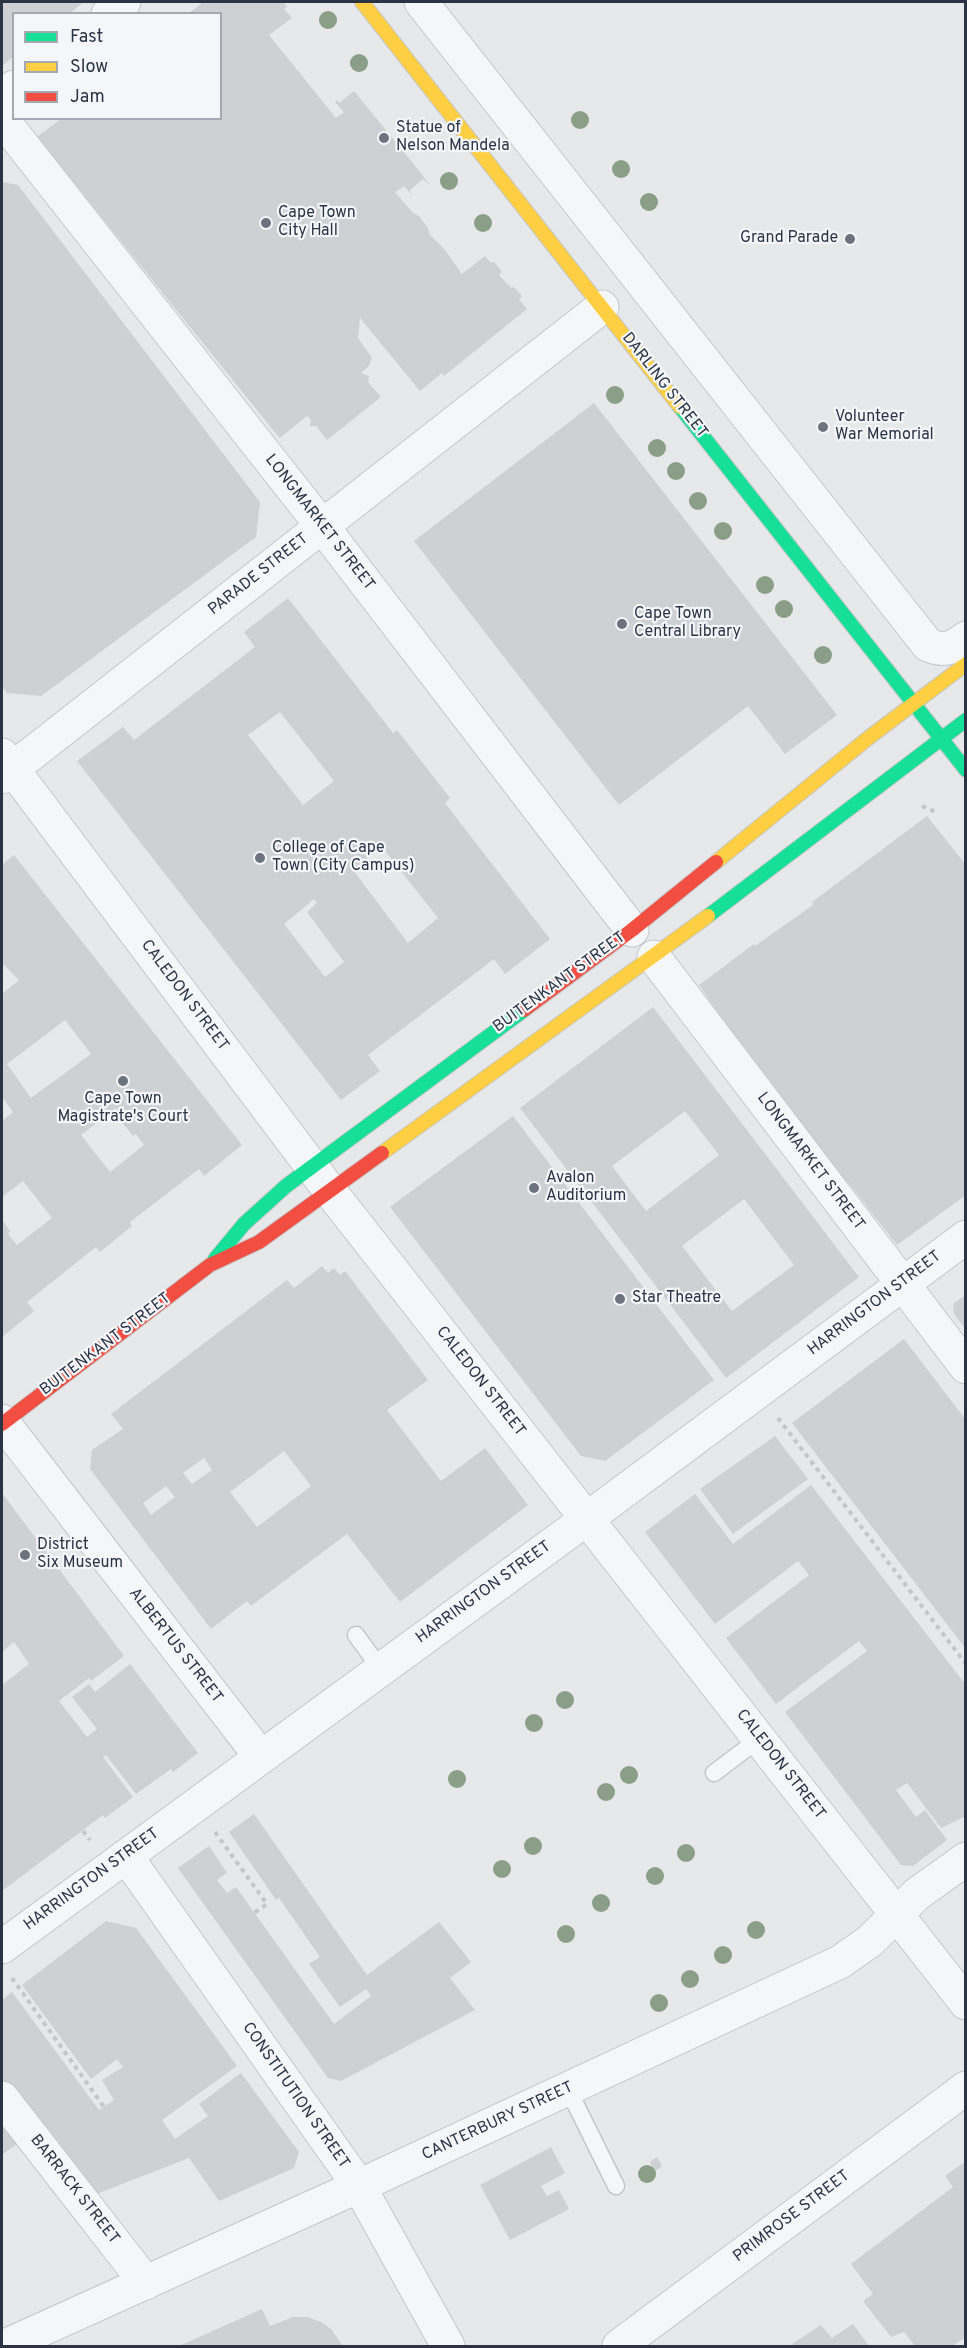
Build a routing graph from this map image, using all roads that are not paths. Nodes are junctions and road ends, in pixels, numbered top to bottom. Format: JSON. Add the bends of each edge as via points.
{"nodes":[{"id":1,"x":124,"y":2,"type":"edge"},
{"id":2,"x":362,"y":2,"type":"edge"},
{"id":3,"x":421,"y":2,"type":"edge"},
{"id":4,"x":111,"y":12,"type":"edge"},
{"id":5,"x":2,"y":119,"type":"edge"},
{"id":6,"x":602,"y":307,"type":"junction"},
{"id":7,"x":322,"y":526,"type":"junction"},
{"id":8,"x":966,"y":638,"type":"edge"},
{"id":9,"x":966,"y":664,"type":"edge"},
{"id":10,"x":914,"y":704,"type":"junction"},
{"id":11,"x":966,"y":720,"type":"edge"},
{"id":12,"x":940,"y":738,"type":"junction"},
{"id":13,"x":5,"y":767,"type":"edge"},
{"id":14,"x":966,"y":770,"type":"edge"},
{"id":15,"x":632,"y":930,"type":"junction"},
{"id":16,"x":654,"y":957,"type":"junction"},
{"id":17,"x":321,"y":1179,"type":"junction"},
{"id":18,"x":966,"y":1237,"type":"edge"},
{"id":19,"x":210,"y":1265,"type":"junction"},
{"id":20,"x":902,"y":1284,"type":"junction"},
{"id":21,"x":966,"y":1367,"type":"edge"},
{"id":22,"x":2,"y":1423,"type":"edge"},
{"id":23,"x":588,"y":1518,"type":"junction"},
{"id":24,"x":356,"y":1635,"type":"dead end"},
{"id":25,"x":380,"y":1668,"type":"junction"},
{"id":26,"x":759,"y":1739,"type":"junction"},
{"id":27,"x":261,"y":1757,"type":"junction"},
{"id":28,"x":714,"y":1773,"type":"dead end"},
{"id":29,"x":126,"y":1856,"type":"junction"},
{"id":30,"x":966,"y":1858,"type":"edge"},
{"id":31,"x":898,"y":1916,"type":"junction"},
{"id":32,"x":5,"y":1960,"type":"edge"},
{"id":33,"x":966,"y":2003,"type":"edge"},
{"id":34,"x":966,"y":2088,"type":"edge"},
{"id":35,"x":568,"y":2089,"type":"junction"},
{"id":36,"x":2,"y":2098,"type":"edge"},
{"id":37,"x":359,"y":2186,"type":"junction"},
{"id":38,"x":616,"y":2186,"type":"dead end"},
{"id":39,"x":146,"y":2283,"type":"junction"},
{"id":40,"x":5,"y":2346,"type":"edge"},
{"id":41,"x":448,"y":2346,"type":"edge"},
{"id":42,"x":619,"y":2346,"type":"edge"}],
"edges":[{"from":1,"to":4,"type":"street"},
{"from":2,"to":6,"type":"main road","name":"DARLING STREET"},
{"from":3,"to":8,"type":"street","via":[[928,645],[948,649]]},
{"from":5,"to":7,"type":"street","name":"LONGMARKET STREET"},
{"from":6,"to":7,"type":"street","name":"PARADE STREET"},
{"from":6,"to":10,"type":"main road","name":"DARLING STREET"},
{"from":7,"to":13,"type":"street","name":"PARADE STREET"},
{"from":7,"to":15,"type":"street","name":"LONGMARKET STREET"},
{"from":9,"to":10,"type":"main road","name":"BUITENKANT STREET"},
{"from":10,"to":12,"type":"main road","name":"DARLING STREET"},
{"from":10,"to":15,"type":"main road","name":"BUITENKANT STREET"},
{"from":11,"to":12,"type":"main road","name":"BUITENKANT STREET"},
{"from":12,"to":14,"type":"main road","name":"DARLING STREET"},
{"from":12,"to":16,"type":"main road","name":"BUITENKANT STREET"},
{"from":13,"to":17,"type":"street","name":"CALEDON STREET"},
{"from":15,"to":17,"type":"main road","name":"BUITENKANT STREET"},
{"from":16,"to":17,"type":"main road","name":"BUITENKANT STREET"},
{"from":16,"to":20,"type":"street","name":"LONGMARKET STREET"},
{"from":17,"to":19,"type":"main road","name":"BUITENKANT STREET","via":[[244,1224]]},
{"from":17,"to":19,"type":"main road","name":"BUITENKANT STREET","via":[[259,1242]]},
{"from":17,"to":23,"type":"street","name":"CALEDON STREET"},
{"from":18,"to":20,"type":"street","name":"HARRINGTON STREET"},
{"from":19,"to":22,"type":"main road","name":"BUITENKANT STREET"},
{"from":20,"to":21,"type":"street","name":"LONGMARKET STREET"},
{"from":20,"to":23,"type":"street","name":"HARRINGTON STREET"},
{"from":22,"to":27,"type":"street","name":"ALBERTUS STREET"},
{"from":23,"to":25,"type":"street","name":"HARRINGTON STREET"},
{"from":23,"to":26,"type":"street","name":"CALEDON STREET"},
{"from":24,"to":25,"type":"lane"},
{"from":25,"to":27,"type":"street","name":"HARRINGTON STREET"},
{"from":26,"to":28,"type":"lane"},
{"from":26,"to":31,"type":"street","name":"CALEDON STREET"},
{"from":27,"to":29,"type":"street","name":"HARRINGTON STREET"},
{"from":29,"to":32,"type":"street","name":"HARRINGTON STREET"},
{"from":29,"to":37,"type":"street","name":"CONSTITUTION STREET"},
{"from":30,"to":31,"type":"street","name":"CANTERBURY STREET","via":[[917,1894]]},
{"from":31,"to":33,"type":"street","name":"CALEDON STREET"},
{"from":31,"to":35,"type":"street","name":"CANTERBURY STREET","via":[[840,1962]]},
{"from":34,"to":42,"type":"street","name":"PRIMROSE STREET"},
{"from":35,"to":37,"type":"street","name":"CANTERBURY STREET"},
{"from":35,"to":38,"type":"lane"},
{"from":36,"to":39,"type":"street","name":"BARRACK STREET"},
{"from":37,"to":39,"type":"street","name":"CANTERBURY STREET"},
{"from":37,"to":41,"type":"street","name":"CONSTITUTION STREET"},
{"from":39,"to":40,"type":"street","name":"CANTERBURY STREET"}]}
